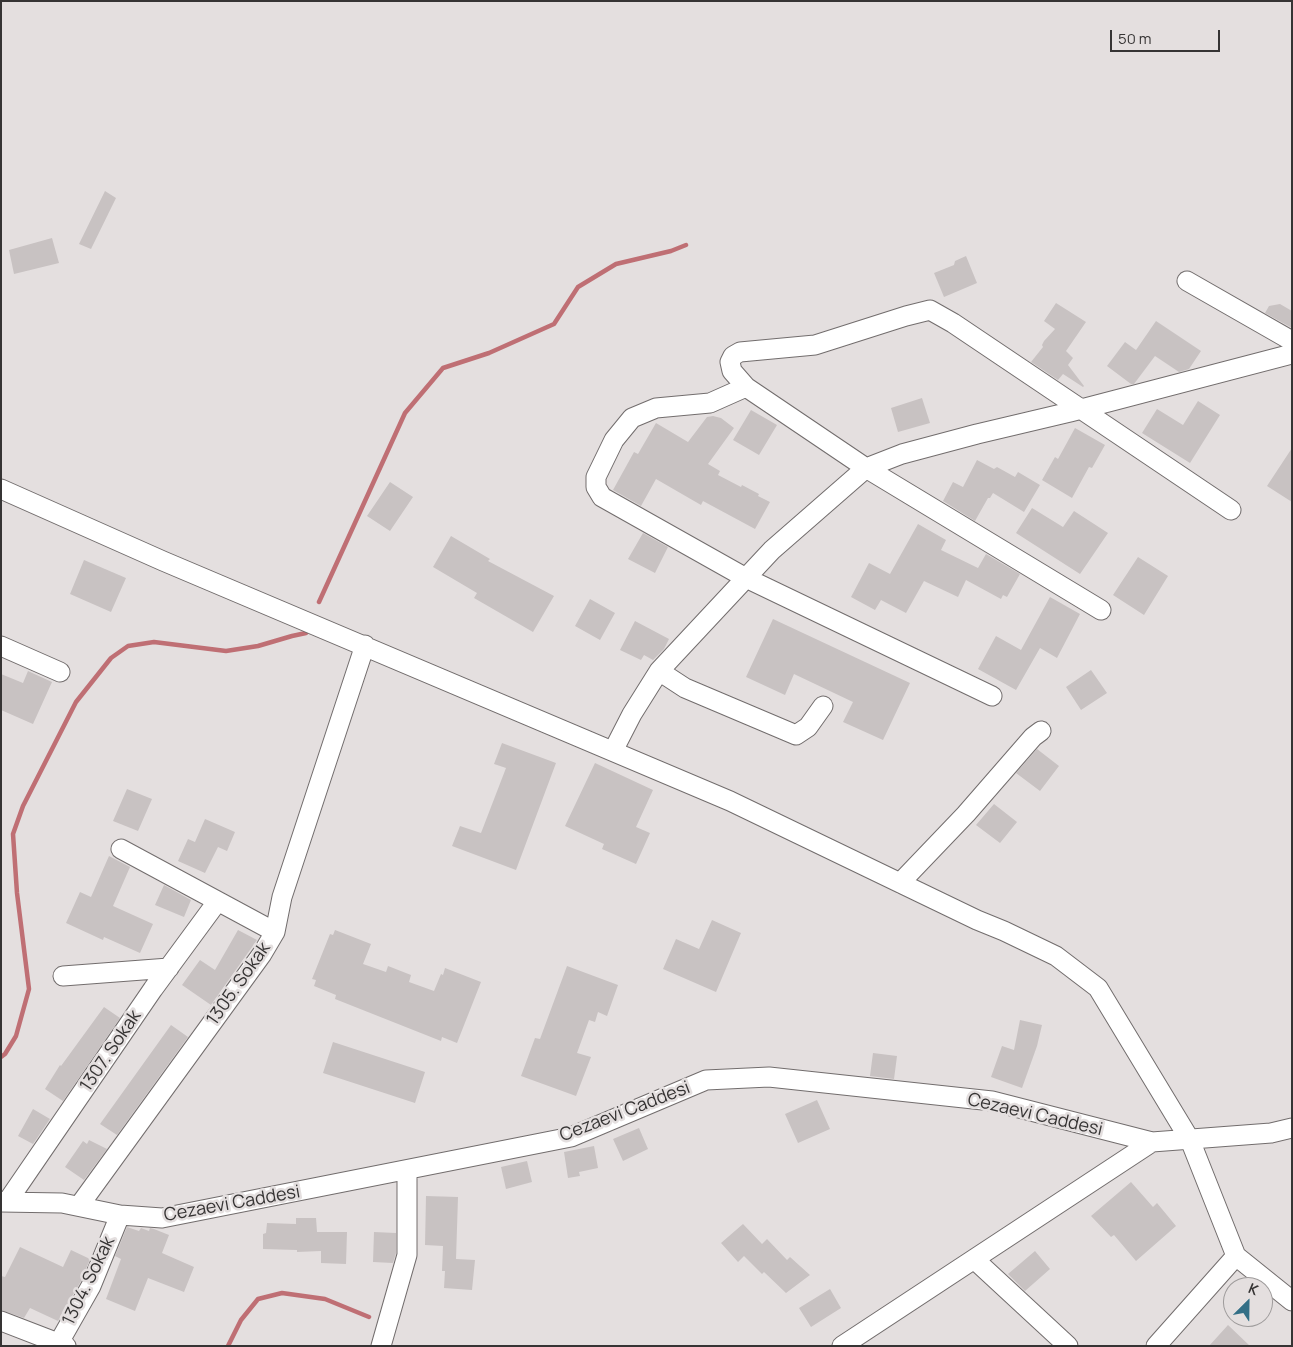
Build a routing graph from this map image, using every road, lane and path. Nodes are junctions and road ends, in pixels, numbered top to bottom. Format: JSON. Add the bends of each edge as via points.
{"nodes":[{"id":1,"x":1188,"y":281,"type":"dead end"},
{"id":2,"x":1292,"y":341,"type":"edge"},
{"id":3,"x":1292,"y":354,"type":"edge"},
{"id":4,"x":746,"y":387,"type":"junction"},
{"id":5,"x":1080,"y":409,"type":"junction"},
{"id":6,"x":866,"y":468,"type":"junction"},
{"id":7,"x":1,"y":489,"type":"edge"},
{"id":8,"x":1231,"y":510,"type":"dead end"},
{"id":9,"x":746,"y":578,"type":"junction"},
{"id":10,"x":1100,"y":610,"type":"dead end"},
{"id":11,"x":365,"y":645,"type":"junction"},
{"id":12,"x":1,"y":646,"type":"edge"},
{"id":13,"x":659,"y":671,"type":"junction"},
{"id":14,"x":60,"y":672,"type":"dead end"},
{"id":15,"x":992,"y":696,"type":"dead end"},
{"id":16,"x":823,"y":706,"type":"dead end"},
{"id":17,"x":1041,"y":732,"type":"dead end"},
{"id":18,"x":613,"y":751,"type":"junction"},
{"id":19,"x":121,"y":849,"type":"dead end"},
{"id":20,"x":900,"y":883,"type":"junction"},
{"id":21,"x":218,"y":902,"type":"junction"},
{"id":22,"x":274,"y":932,"type":"junction"},
{"id":23,"x":169,"y":968,"type":"junction"},
{"id":24,"x":63,"y":976,"type":"dead end"},
{"id":25,"x":1292,"y":1128,"type":"edge"},
{"id":26,"x":1190,"y":1140,"type":"junction"},
{"id":27,"x":1152,"y":1142,"type":"junction"},
{"id":28,"x":407,"y":1170,"type":"junction"},
{"id":29,"x":4,"y":1202,"type":"edge"},
{"id":30,"x":80,"y":1206,"type":"junction"},
{"id":31,"x":120,"y":1215,"type":"junction"},
{"id":32,"x":1236,"y":1256,"type":"junction"},
{"id":33,"x":974,"y":1259,"type":"junction"},
{"id":34,"x":1292,"y":1301,"type":"edge"},
{"id":35,"x":1,"y":1321,"type":"edge"},
{"id":36,"x":1162,"y":1344,"type":"edge"},
{"id":37,"x":60,"y":1345,"type":"edge"},
{"id":38,"x":382,"y":1346,"type":"edge"},
{"id":39,"x":842,"y":1346,"type":"edge"},
{"id":40,"x":1068,"y":1346,"type":"edge"}],
"edges":[{"from":1,"to":2,"type":"street"},
{"from":3,"to":5,"type":"street"},
{"from":4,"to":5,"type":"street","via":[[732,372],[730,362],[740,352],[816,345],[930,310]]},
{"from":4,"to":6,"type":"street"},
{"from":4,"to":9,"type":"street","via":[[710,403],[656,408],[632,418],[614,440],[596,477],[596,487],[602,496]]},
{"from":5,"to":6,"type":"street","via":[[902,454]]},
{"from":5,"to":8,"type":"street"},
{"from":6,"to":9,"type":"street","via":[[772,550]]},
{"from":6,"to":10,"type":"street"},
{"from":7,"to":11,"type":"street"},
{"from":9,"to":13,"type":"street"},
{"from":9,"to":15,"type":"street"},
{"from":11,"to":18,"type":"street"},
{"from":11,"to":22,"type":"street","name":"1305. Sokak","via":[[282,897]]},
{"from":12,"to":14,"type":"street"},
{"from":13,"to":16,"type":"street","via":[[685,688],[796,736],[808,727]]},
{"from":13,"to":18,"type":"street"},
{"from":17,"to":20,"type":"street"},
{"from":18,"to":20,"type":"street","via":[[730,801]]},
{"from":19,"to":21,"type":"street"},
{"from":20,"to":26,"type":"street","via":[[1056,956],[1098,988]]},
{"from":21,"to":22,"type":"street"},
{"from":21,"to":23,"type":"street","name":"1307. Sokak"},
{"from":22,"to":30,"type":"street","name":"1305. Sokak","via":[[262,954]]},
{"from":23,"to":24,"type":"street"},
{"from":23,"to":29,"type":"street","name":"1307. Sokak"},
{"from":25,"to":26,"type":"street","name":"Cezaevi Caddesi","via":[[1271,1133]]},
{"from":26,"to":27,"type":"street","name":"Cezaevi Caddesi"},
{"from":26,"to":32,"type":"street"},
{"from":27,"to":28,"type":"street","name":"Cezaevi Caddesi","via":[[992,1101],[769,1077],[706,1080],[571,1137]]},
{"from":27,"to":33,"type":"street"},
{"from":28,"to":31,"type":"street","name":"Cezaevi Caddesi","via":[[162,1218]]},
{"from":28,"to":38,"type":"street","via":[[407,1254]]},
{"from":29,"to":30,"type":"street","name":"Cezaevi Caddesi"},
{"from":30,"to":31,"type":"street","name":"Cezaevi Caddesi"},
{"from":31,"to":37,"type":"street","name":"1304. Sokak","via":[[91,1286]]},
{"from":32,"to":34,"type":"street"},
{"from":32,"to":36,"type":"street"},
{"from":33,"to":39,"type":"street"},
{"from":33,"to":40,"type":"street"},
{"from":35,"to":37,"type":"street"}]}
